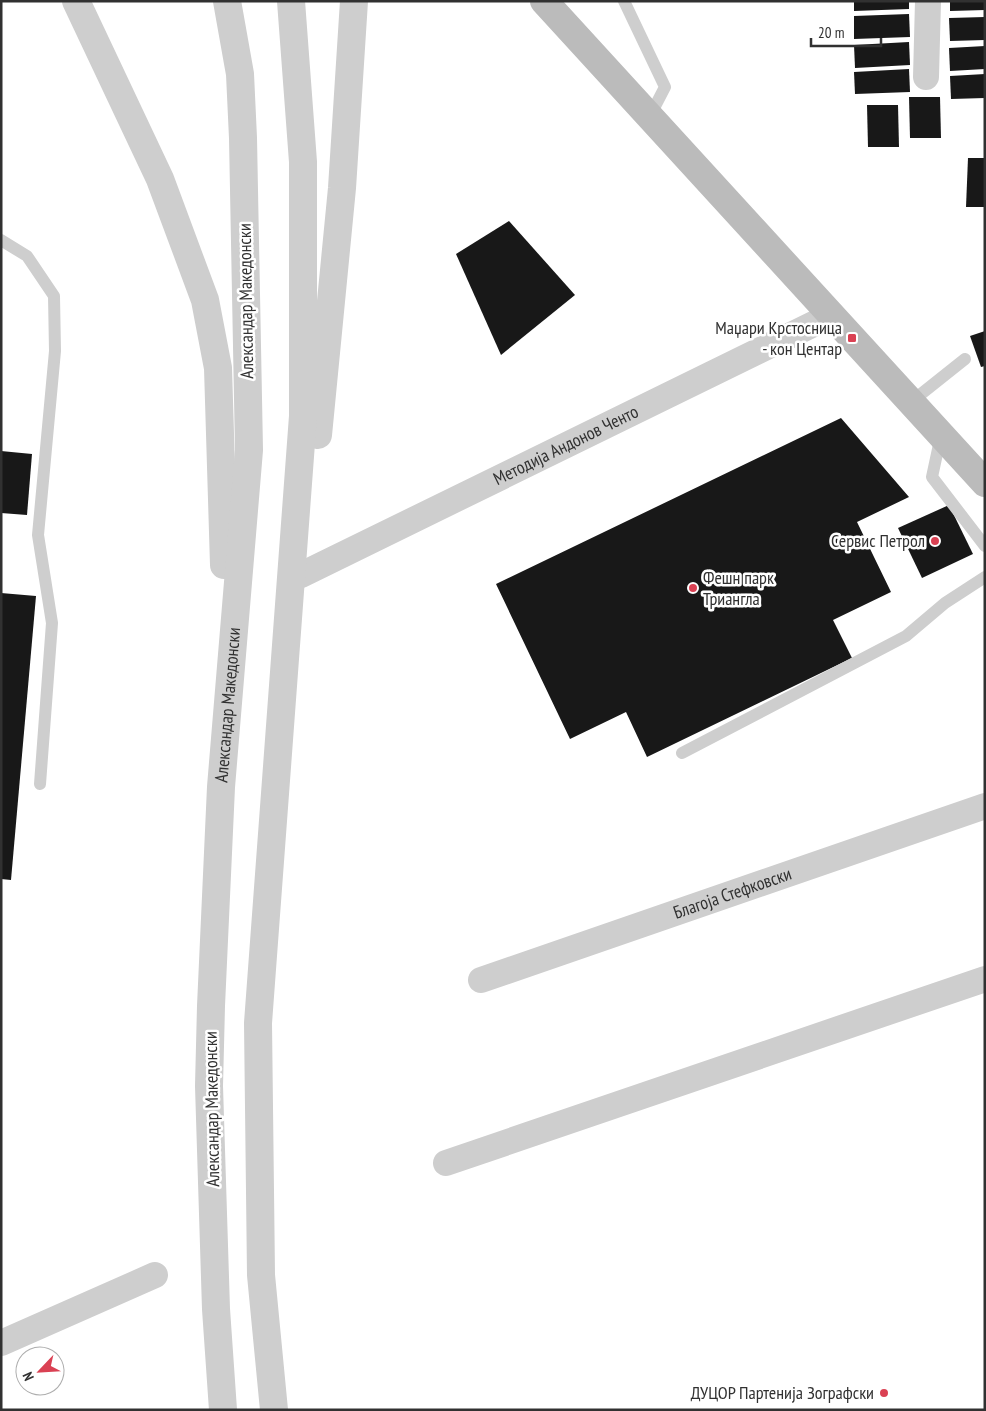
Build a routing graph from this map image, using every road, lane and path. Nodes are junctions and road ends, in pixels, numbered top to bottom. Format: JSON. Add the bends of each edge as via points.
{"nodes":[{"id":1,"x":76,"y":1,"type":"edge"},
{"id":2,"x":228,"y":1,"type":"edge"},
{"id":3,"x":291,"y":1,"type":"edge"},
{"id":4,"x":354,"y":1,"type":"edge"},
{"id":5,"x":544,"y":1,"type":"edge"},
{"id":6,"x":624,"y":1,"type":"edge"},
{"id":7,"x":928,"y":1,"type":"edge"},
{"id":8,"x":926,"y":77,"type":"dead end"},
{"id":9,"x":650,"y":116,"type":"junction"},
{"id":10,"x":1,"y":240,"type":"edge"},
{"id":11,"x":832,"y":315,"type":"junction"},
{"id":12,"x":966,"y":359,"type":"dead end"},
{"id":13,"x":911,"y":402,"type":"junction"},
{"id":14,"x":941,"y":435,"type":"junction"},
{"id":15,"x":985,"y":483,"type":"edge"},
{"id":16,"x":985,"y":546,"type":"edge"},
{"id":17,"x":301,"y":575,"type":"junction"},
{"id":18,"x":985,"y":577,"type":"edge"},
{"id":19,"x":682,"y":753,"type":"dead end"},
{"id":20,"x":277,"y":776,"type":"junction"},
{"id":21,"x":40,"y":784,"type":"dead end"},
{"id":22,"x":221,"y":787,"type":"junction"},
{"id":23,"x":985,"y":806,"type":"edge"},
{"id":24,"x":985,"y":979,"type":"edge"},
{"id":25,"x":481,"y":980,"type":"dead end"},
{"id":26,"x":446,"y":1163,"type":"dead end"},
{"id":27,"x":154,"y":1275,"type":"dead end"},
{"id":28,"x":1,"y":1343,"type":"edge"},
{"id":29,"x":223,"y":1410,"type":"edge"},
{"id":30,"x":274,"y":1410,"type":"edge"}],
"edges":[{"from":1,"to":22,"type":"street","via":[[160,179],[205,300],[218,368],[225,606]]},
{"from":2,"to":22,"type":"street","name":"Александар Македонски","via":[[240,74],[249,450]]},
{"from":3,"to":20,"type":"street","via":[[303,162],[303,416]]},
{"from":4,"to":17,"type":"street","via":[[324,388]]},
{"from":5,"to":9,"type":"main road"},
{"from":6,"to":9,"type":"lane","via":[[665,87]]},
{"from":7,"to":8,"type":"street"},
{"from":9,"to":11,"type":"main road"},
{"from":10,"to":21,"type":"lane","via":[[28,256],[54,296],[55,351],[38,535],[52,623]]},
{"from":11,"to":13,"type":"main road"},
{"from":11,"to":17,"type":"street","name":"Методија Андонов Ченто"},
{"from":12,"to":13,"type":"lane"},
{"from":13,"to":14,"type":"main road"},
{"from":14,"to":15,"type":"main road"},
{"from":14,"to":16,"type":"lane","via":[[932,476]]},
{"from":17,"to":20,"type":"street"},
{"from":18,"to":19,"type":"lane","via":[[945,603],[906,636]]},
{"from":20,"to":30,"type":"street","via":[[258,1023],[261,1275]]},
{"from":22,"to":29,"type":"street","name":"Александар Македонски","via":[[210,1086],[216,1309]]},
{"from":23,"to":25,"type":"street","name":"Благоја Стефковски"},
{"from":24,"to":26,"type":"street"},
{"from":27,"to":28,"type":"street"}]}
